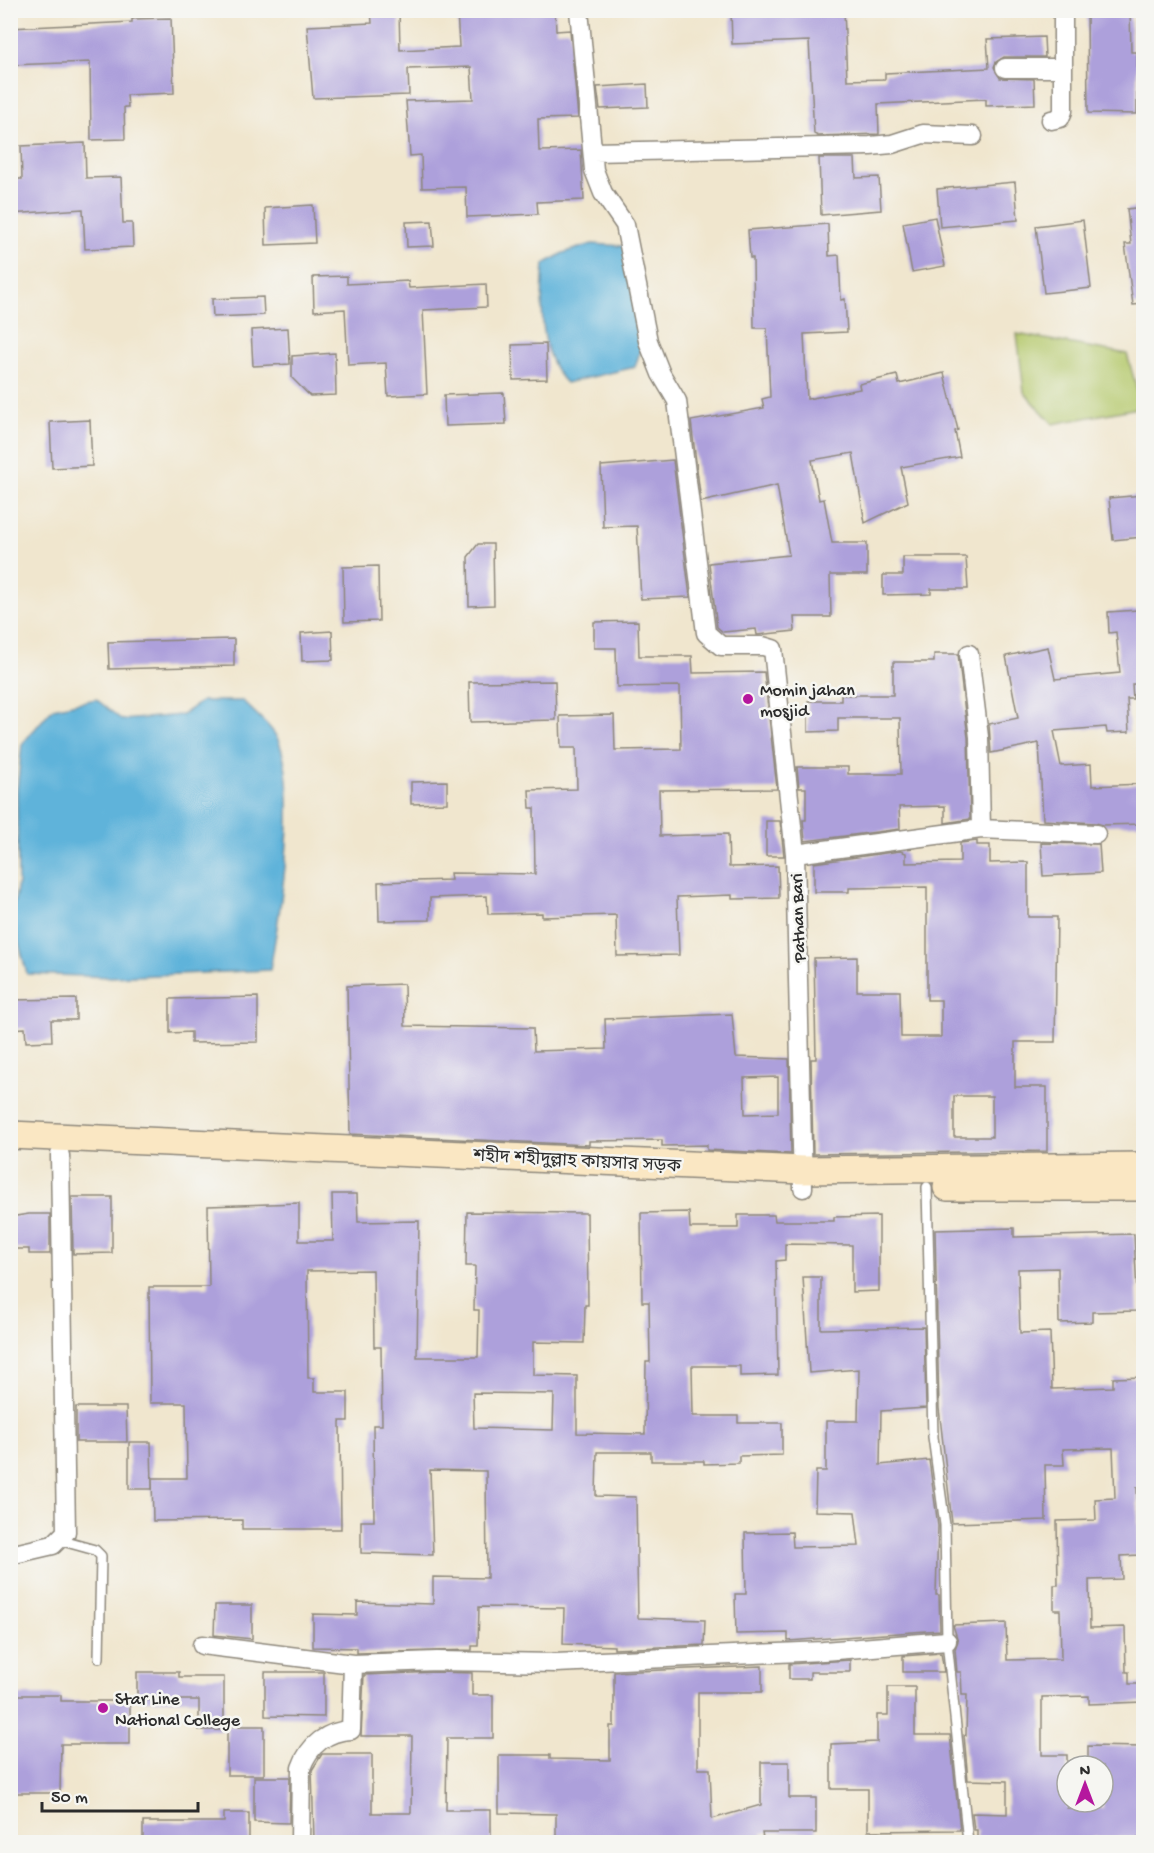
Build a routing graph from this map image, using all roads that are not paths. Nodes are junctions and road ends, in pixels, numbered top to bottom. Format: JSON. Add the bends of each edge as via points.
{"nodes":[{"id":1,"x":579,"y":10,"type":"edge"},
{"id":2,"x":1063,"y":10,"type":"edge"},
{"id":3,"x":1005,"y":68,"type":"dead end"},
{"id":4,"x":1062,"y":68,"type":"junction"},
{"id":5,"x":1051,"y":120,"type":"dead end"},
{"id":6,"x":973,"y":136,"type":"dead end"},
{"id":7,"x":594,"y":152,"type":"junction"},
{"id":8,"x":969,"y":654,"type":"dead end"},
{"id":9,"x":981,"y":829,"type":"junction"},
{"id":10,"x":1096,"y":834,"type":"dead end"},
{"id":11,"x":795,"y":854,"type":"junction"},
{"id":12,"x":10,"y":1135,"type":"edge"},
{"id":13,"x":10,"y":1153,"type":"edge"},
{"id":14,"x":60,"y":1155,"type":"junction"},
{"id":15,"x":1143,"y":1166,"type":"edge"},
{"id":16,"x":803,"y":1179,"type":"junction"},
{"id":17,"x":927,"y":1187,"type":"junction"},
{"id":18,"x":1143,"y":1187,"type":"edge"},
{"id":19,"x":58,"y":1540,"type":"junction"},
{"id":20,"x":10,"y":1555,"type":"edge"},
{"id":21,"x":947,"y":1641,"type":"junction"},
{"id":22,"x":202,"y":1645,"type":"dead end"},
{"id":23,"x":99,"y":1658,"type":"dead end"},
{"id":24,"x":353,"y":1664,"type":"junction"},
{"id":25,"x":300,"y":1842,"type":"edge"},
{"id":26,"x":968,"y":1842,"type":"edge"}],
"edges":[{"from":1,"to":7,"type":"street"},
{"from":2,"to":4,"type":"street"},
{"from":3,"to":4,"type":"street"},
{"from":4,"to":5,"type":"street","via":[[1063,111],[1060,118]]},
{"from":6,"to":7,"type":"street","via":[[923,134],[870,146]]},
{"from":7,"to":11,"type":"street","name":"Pathan Bari","via":[[594,170],[603,193],[625,225],[648,341],[677,401],[706,633],[721,646],[773,649]]},
{"from":8,"to":9,"type":"street","via":[[979,737]]},
{"from":9,"to":10,"type":"street"},
{"from":9,"to":11,"type":"street"},
{"from":11,"to":16,"type":"street","name":"Pathan Bari"},
{"from":12,"to":16,"type":"main road","name":"শহীদ শহীদুল্লাহ কায়সার সড়ক"},
{"from":13,"to":14,"type":"main road","name":"শহীদ শহীদুল্লাহ কায়সার সড়ক"},
{"from":14,"to":16,"type":"main road","name":"শহীদ শহীদুল্লাহ কায়সার সড়ক"},
{"from":14,"to":19,"type":"street","via":[[66,1532]]},
{"from":15,"to":16,"type":"main road","name":"শহীদ শহীদুল্লাহ কায়সার সড়ক"},
{"from":16,"to":17,"type":"main road","name":"শহীদ শহীদুল্লাহ কায়সার সড়ক"},
{"from":17,"to":18,"type":"main road","name":"শহীদ শহীদুল্লাহ কায়সার সড়ক"},
{"from":17,"to":21,"type":"lane","via":[[933,1437],[945,1525]]},
{"from":19,"to":20,"type":"street","via":[[32,1552]]},
{"from":19,"to":23,"type":"lane","via":[[95,1550],[101,1556]]},
{"from":21,"to":24,"type":"street","via":[[605,1662]]},
{"from":21,"to":26,"type":"lane"},
{"from":22,"to":24,"type":"street"},
{"from":24,"to":25,"type":"street","via":[[351,1730],[327,1734],[305,1758],[302,1768]]}]}
